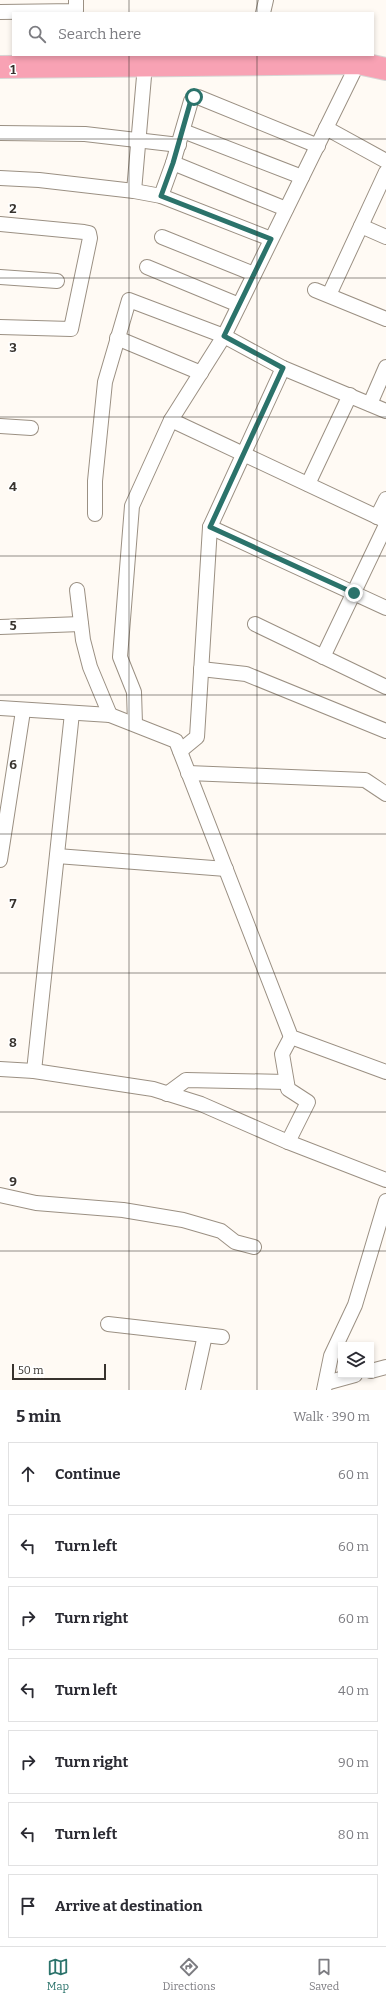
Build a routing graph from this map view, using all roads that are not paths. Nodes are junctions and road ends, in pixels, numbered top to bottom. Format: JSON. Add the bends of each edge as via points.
{"nodes":[{"id":1,"x":76,"y":0,"type":"edge"},
{"id":2,"x":266,"y":0,"type":"edge"},
{"id":3,"x":0,"y":12,"type":"edge"},
{"id":4,"x":263,"y":12,"type":"edge"},
{"id":5,"x":250,"y":60,"type":"edge"},
{"id":6,"x":358,"y":63,"type":"junction"},
{"id":7,"x":145,"y":65,"type":"junction"},
{"id":8,"x":0,"y":67,"type":"edge"},
{"id":9,"x":386,"y":69,"type":"edge"},
{"id":10,"x":326,"y":128,"type":"junction"},
{"id":11,"x":183,"y":131,"type":"junction"},
{"id":12,"x":0,"y":133,"type":"edge"},
{"id":13,"x":138,"y":139,"type":"junction"},
{"id":14,"x":179,"y":145,"type":"junction"},
{"id":15,"x":318,"y":146,"type":"junction"},
{"id":16,"x":386,"y":161,"type":"edge"},
{"id":17,"x":173,"y":163,"type":"junction"},
{"id":18,"x":386,"y":172,"type":"edge"},
{"id":19,"x":302,"y":177,"type":"junction"},
{"id":20,"x":0,"y":178,"type":"edge"},
{"id":21,"x":134,"y":191,"type":"junction"},
{"id":22,"x":161,"y":196,"type":"junction"},
{"id":23,"x":286,"y":209,"type":"junction"},
{"id":24,"x":0,"y":224,"type":"edge"},
{"id":25,"x":361,"y":226,"type":"junction"},
{"id":26,"x":162,"y":237,"type":"dead end"},
{"id":27,"x":386,"y":237,"type":"edge"},
{"id":28,"x":271,"y":239,"type":"junction"},
{"id":29,"x":147,"y":267,"type":"dead end"},
{"id":30,"x":254,"y":274,"type":"junction"},
{"id":31,"x":0,"y":277,"type":"edge"},
{"id":32,"x":57,"y":281,"type":"dead end"},
{"id":33,"x":315,"y":290,"type":"dead end"},
{"id":34,"x":329,"y":296,"type":"junction"},
{"id":35,"x":239,"y":305,"type":"junction"},
{"id":36,"x":386,"y":319,"type":"edge"},
{"id":37,"x":0,"y":327,"type":"edge"},
{"id":38,"x":224,"y":336,"type":"junction"},
{"id":39,"x":117,"y":338,"type":"junction"},
{"id":40,"x":386,"y":367,"type":"edge"},
{"id":41,"x":283,"y":368,"type":"junction"},
{"id":42,"x":200,"y":373,"type":"junction"},
{"id":43,"x":350,"y":395,"type":"junction"},
{"id":44,"x":370,"y":404,"type":"junction"},
{"id":45,"x":386,"y":411,"type":"edge"},
{"id":46,"x":171,"y":420,"type":"junction"},
{"id":47,"x":0,"y":426,"type":"edge"},
{"id":48,"x":31,"y":428,"type":"dead end"},
{"id":49,"x":244,"y":454,"type":"junction"},
{"id":50,"x":308,"y":484,"type":"junction"},
{"id":51,"x":386,"y":499,"type":"edge"},
{"id":52,"x":95,"y":514,"type":"dead end"},
{"id":53,"x":383,"y":521,"type":"edge"},
{"id":54,"x":210,"y":527,"type":"junction"},
{"id":55,"x":77,"y":590,"type":"dead end"},
{"id":56,"x":354,"y":593,"type":"junction"},
{"id":57,"x":386,"y":608,"type":"edge"},
{"id":58,"x":81,"y":624,"type":"junction"},
{"id":59,"x":255,"y":624,"type":"dead end"},
{"id":60,"x":0,"y":627,"type":"edge"},
{"id":61,"x":323,"y":657,"type":"junction"},
{"id":62,"x":201,"y":669,"type":"junction"},
{"id":63,"x":386,"y":687,"type":"edge"},
{"id":64,"x":0,"y":708,"type":"edge"},
{"id":65,"x":23,"y":711,"type":"junction"},
{"id":66,"x":72,"y":713,"type":"junction"},
{"id":67,"x":110,"y":715,"type":"junction"},
{"id":68,"x":135,"y":724,"type":"junction"},
{"id":69,"x":386,"y":731,"type":"edge"},
{"id":70,"x":180,"y":751,"type":"junction"},
{"id":71,"x":188,"y":773,"type":"junction"},
{"id":72,"x":386,"y":794,"type":"edge"},
{"id":73,"x":57,"y":856,"type":"junction"},
{"id":74,"x":0,"y":860,"type":"edge"},
{"id":75,"x":226,"y":869,"type":"junction"},
{"id":76,"x":291,"y":1037,"type":"junction"},
{"id":77,"x":0,"y":1069,"type":"edge"},
{"id":78,"x":34,"y":1071,"type":"junction"},
{"id":79,"x":386,"y":1072,"type":"edge"},
{"id":80,"x":286,"y":1082,"type":"junction"},
{"id":81,"x":167,"y":1094,"type":"junction"},
{"id":82,"x":288,"y":1142,"type":"junction"},
{"id":83,"x":386,"y":1180,"type":"edge"},
{"id":84,"x":0,"y":1195,"type":"edge"},
{"id":85,"x":386,"y":1201,"type":"edge"},
{"id":86,"x":254,"y":1247,"type":"dead end"},
{"id":87,"x":108,"y":1324,"type":"dead end"},
{"id":88,"x":205,"y":1335,"type":"junction"},
{"id":89,"x":222,"y":1337,"type":"dead end"},
{"id":90,"x":386,"y":1366,"type":"edge"},
{"id":91,"x":374,"y":1370,"type":"edge"},
{"id":92,"x":347,"y":1378,"type":"edge"},
{"id":93,"x":325,"y":1386,"type":"edge"},
{"id":94,"x":193,"y":1390,"type":"edge"}],
"edges":[{"from":1,"to":3,"type":"street","via":[[76,11]]},
{"from":2,"to":4,"type":"street"},
{"from":5,"to":6,"type":"highway"},
{"from":5,"to":7,"type":"highway"},
{"from":6,"to":9,"type":"highway"},
{"from":6,"to":10,"type":"street"},
{"from":7,"to":8,"type":"highway"},
{"from":7,"to":13,"type":"street"},
{"from":10,"to":15,"type":"street"},
{"from":10,"to":16,"type":"street"},
{"from":11,"to":14,"type":"street"},
{"from":11,"to":15,"type":"street","via":[[191,100],[198,97]]},
{"from":11,"to":19,"type":"street"},
{"from":12,"to":13,"type":"street","via":[[85,134]]},
{"from":13,"to":14,"type":"street"},
{"from":13,"to":21,"type":"street"},
{"from":14,"to":17,"type":"street"},
{"from":15,"to":19,"type":"street"},
{"from":17,"to":22,"type":"street"},
{"from":17,"to":23,"type":"street"},
{"from":18,"to":25,"type":"street"},
{"from":19,"to":23,"type":"street"},
{"from":20,"to":21,"type":"street"},
{"from":21,"to":22,"type":"street"},
{"from":22,"to":28,"type":"street"},
{"from":23,"to":28,"type":"street"},
{"from":24,"to":37,"type":"street","via":[[84,232],[89,233],[90,238],[71,329]]},
{"from":25,"to":27,"type":"street"},
{"from":25,"to":34,"type":"street"},
{"from":26,"to":30,"type":"street"},
{"from":28,"to":30,"type":"street"},
{"from":29,"to":35,"type":"street"},
{"from":30,"to":35,"type":"street"},
{"from":31,"to":32,"type":"street"},
{"from":33,"to":34,"type":"street"},
{"from":34,"to":36,"type":"street"},
{"from":35,"to":38,"type":"street"},
{"from":38,"to":39,"type":"street","via":[[129,300]]},
{"from":38,"to":41,"type":"street"},
{"from":38,"to":42,"type":"street"},
{"from":39,"to":42,"type":"street"},
{"from":39,"to":52,"type":"street","via":[[105,382],[95,481]]},
{"from":40,"to":44,"type":"street"},
{"from":41,"to":43,"type":"street"},
{"from":41,"to":49,"type":"street"},
{"from":42,"to":46,"type":"street"},
{"from":43,"to":44,"type":"street"},
{"from":43,"to":50,"type":"street"},
{"from":44,"to":45,"type":"street"},
{"from":46,"to":49,"type":"street"},
{"from":46,"to":68,"type":"street","via":[[132,506],[120,657],[134,692]]},
{"from":47,"to":48,"type":"street"},
{"from":49,"to":50,"type":"street"},
{"from":49,"to":54,"type":"street"},
{"from":50,"to":53,"type":"street"},
{"from":51,"to":53,"type":"street"},
{"from":53,"to":56,"type":"street"},
{"from":54,"to":56,"type":"street"},
{"from":54,"to":62,"type":"street"},
{"from":55,"to":58,"type":"street"},
{"from":56,"to":57,"type":"street"},
{"from":56,"to":61,"type":"street"},
{"from":58,"to":60,"type":"street"},
{"from":58,"to":67,"type":"street","via":[[90,667]]},
{"from":59,"to":61,"type":"street"},
{"from":61,"to":63,"type":"street"},
{"from":62,"to":69,"type":"street","via":[[246,674]]},
{"from":62,"to":70,"type":"street","via":[[197,737]]},
{"from":64,"to":65,"type":"street"},
{"from":65,"to":66,"type":"street"},
{"from":65,"to":74,"type":"street"},
{"from":66,"to":67,"type":"street"},
{"from":66,"to":73,"type":"street"},
{"from":67,"to":68,"type":"street"},
{"from":68,"to":70,"type":"street","via":[[176,741]]},
{"from":70,"to":71,"type":"street"},
{"from":71,"to":72,"type":"street","via":[[365,780]]},
{"from":71,"to":75,"type":"street"},
{"from":73,"to":75,"type":"street"},
{"from":73,"to":78,"type":"street"},
{"from":75,"to":76,"type":"street"},
{"from":76,"to":79,"type":"street"},
{"from":76,"to":80,"type":"street","via":[[282,1054]]},
{"from":77,"to":78,"type":"street"},
{"from":78,"to":81,"type":"street","via":[[153,1089]]},
{"from":80,"to":81,"type":"street","via":[[186,1080]]},
{"from":80,"to":82,"type":"street","via":[[288,1089],[308,1102]]},
{"from":81,"to":82,"type":"street","via":[[201,1104]]},
{"from":82,"to":83,"type":"street"},
{"from":84,"to":86,"type":"street","via":[[36,1203],[123,1210],[183,1220],[221,1231],[235,1242]]},
{"from":85,"to":93,"type":"street","via":[[355,1305],[331,1356]]},
{"from":87,"to":88,"type":"street"},
{"from":88,"to":89,"type":"street"},
{"from":88,"to":94,"type":"street"},
{"from":90,"to":91,"type":"street"},
{"from":92,"to":93,"type":"street"}]}
